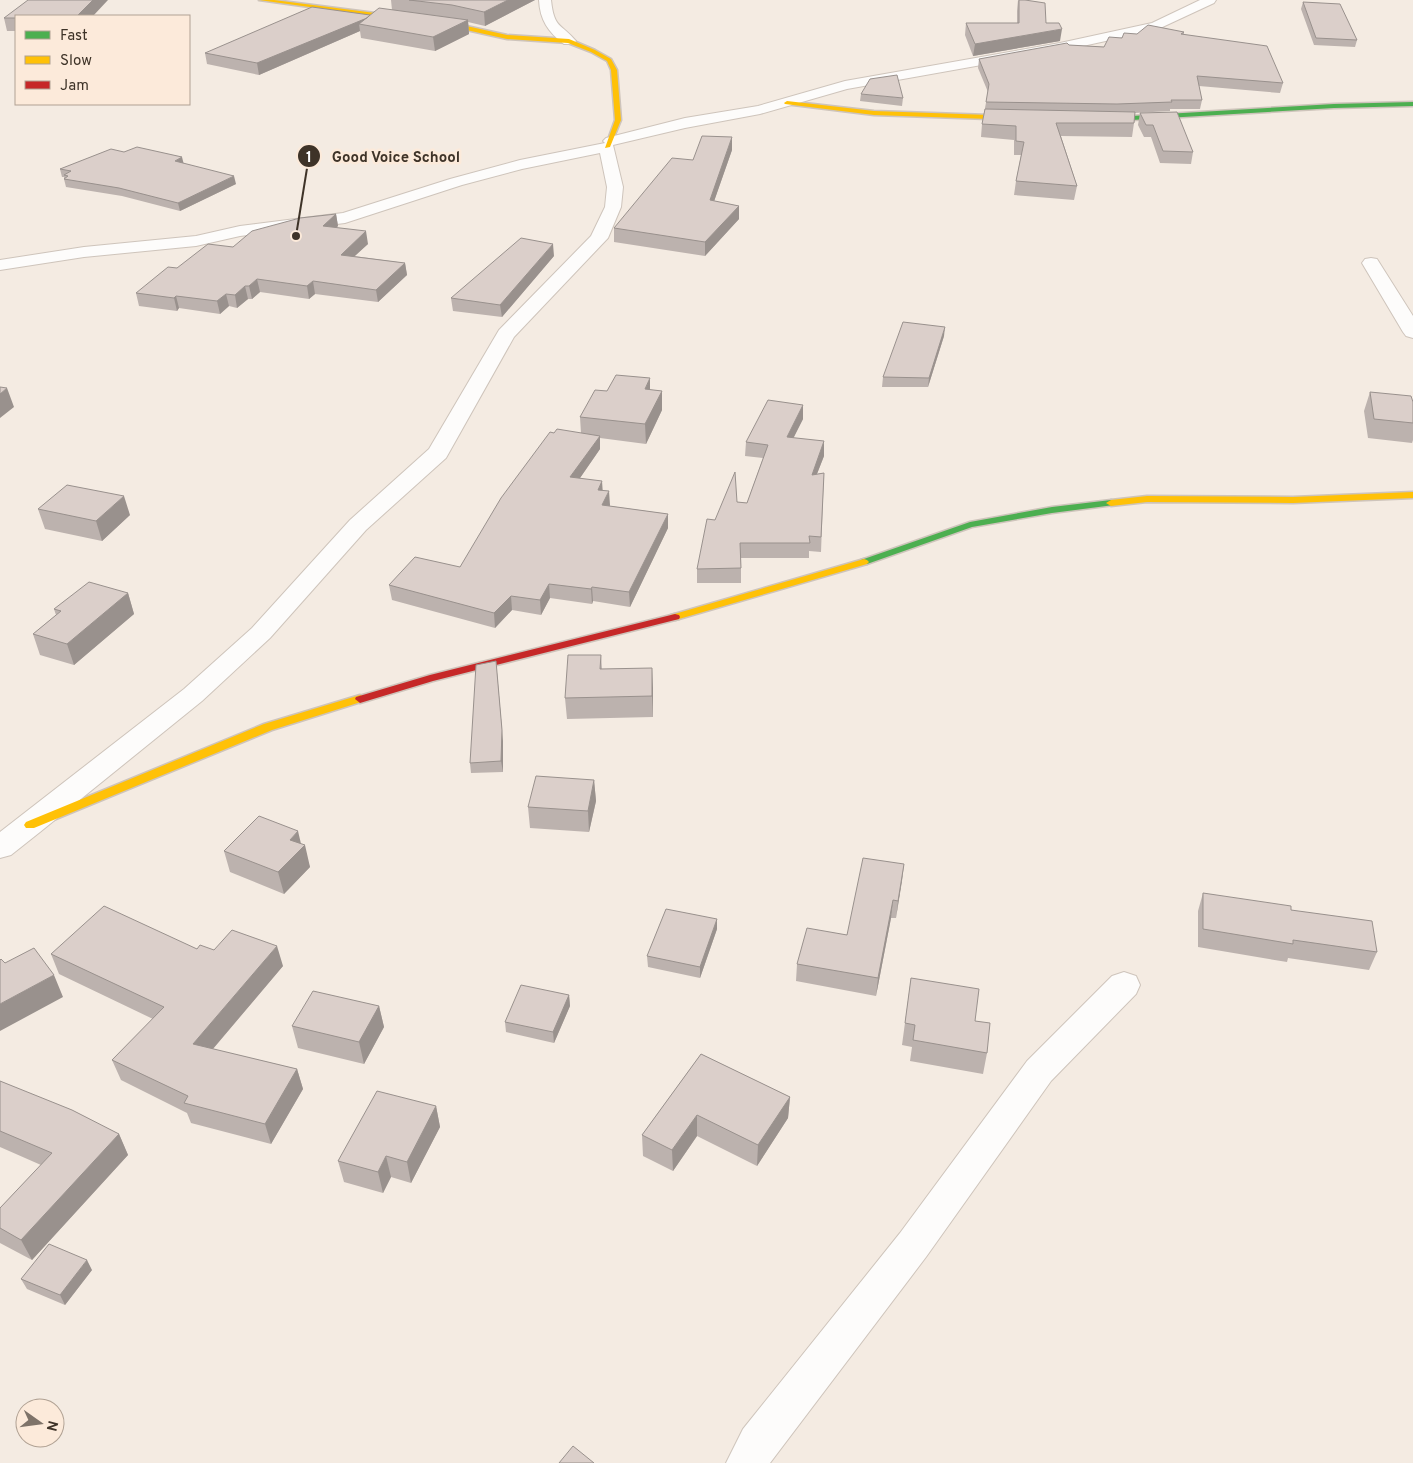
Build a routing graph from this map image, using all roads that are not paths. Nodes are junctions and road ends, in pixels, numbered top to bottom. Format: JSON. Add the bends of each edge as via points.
{"nodes":[{"id":1,"x":262,"y":0,"type":"edge"},
{"id":2,"x":269,"y":0,"type":"edge"},
{"id":3,"x":545,"y":0,"type":"edge"},
{"id":4,"x":1210,"y":0,"type":"edge"},
{"id":5,"x":569,"y":41,"type":"junction"},
{"id":6,"x":787,"y":103,"type":"junction"},
{"id":7,"x":1413,"y":104,"type":"edge"},
{"id":8,"x":1035,"y":118,"type":"edge"},
{"id":9,"x":1090,"y":120,"type":"edge"},
{"id":10,"x":609,"y":144,"type":"junction"},
{"id":11,"x":1370,"y":263,"type":"dead end"},
{"id":12,"x":0,"y":265,"type":"edge"},
{"id":13,"x":1413,"y":332,"type":"edge"},
{"id":14,"x":1413,"y":495,"type":"edge"},
{"id":15,"x":30,"y":825,"type":"junction"},
{"id":16,"x":0,"y":847,"type":"edge"},
{"id":17,"x":1124,"y":985,"type":"dead end"},
{"id":18,"x":746,"y":1463,"type":"edge"}],
"edges":[{"from":1,"to":2,"type":"street"},
{"from":2,"to":5,"type":"street","via":[[453,25],[507,37]]},
{"from":3,"to":5,"type":"street","via":[[554,31]]},
{"from":4,"to":6,"type":"street","via":[[1156,26],[1134,32],[845,85]]},
{"from":5,"to":10,"type":"street","via":[[609,60],[614,70],[618,120]]},
{"from":6,"to":8,"type":"street","via":[[895,114]]},
{"from":6,"to":10,"type":"street","via":[[686,123]]},
{"from":7,"to":9,"type":"street"},
{"from":10,"to":12,"type":"street","via":[[456,182],[345,218],[240,231],[196,241],[84,252]]},
{"from":10,"to":15,"type":"street","via":[[615,187],[613,207],[599,238],[506,334],[438,453],[358,525],[261,634],[193,695]]},
{"from":11,"to":13,"type":"street"},
{"from":14,"to":15,"type":"street","via":[[1293,500],[1147,499],[1052,510],[970,525],[756,595],[430,678],[268,727]]},
{"from":15,"to":16,"type":"street"},
{"from":17,"to":18,"type":"street","via":[[1039,1071],[913,1245]]}]}
